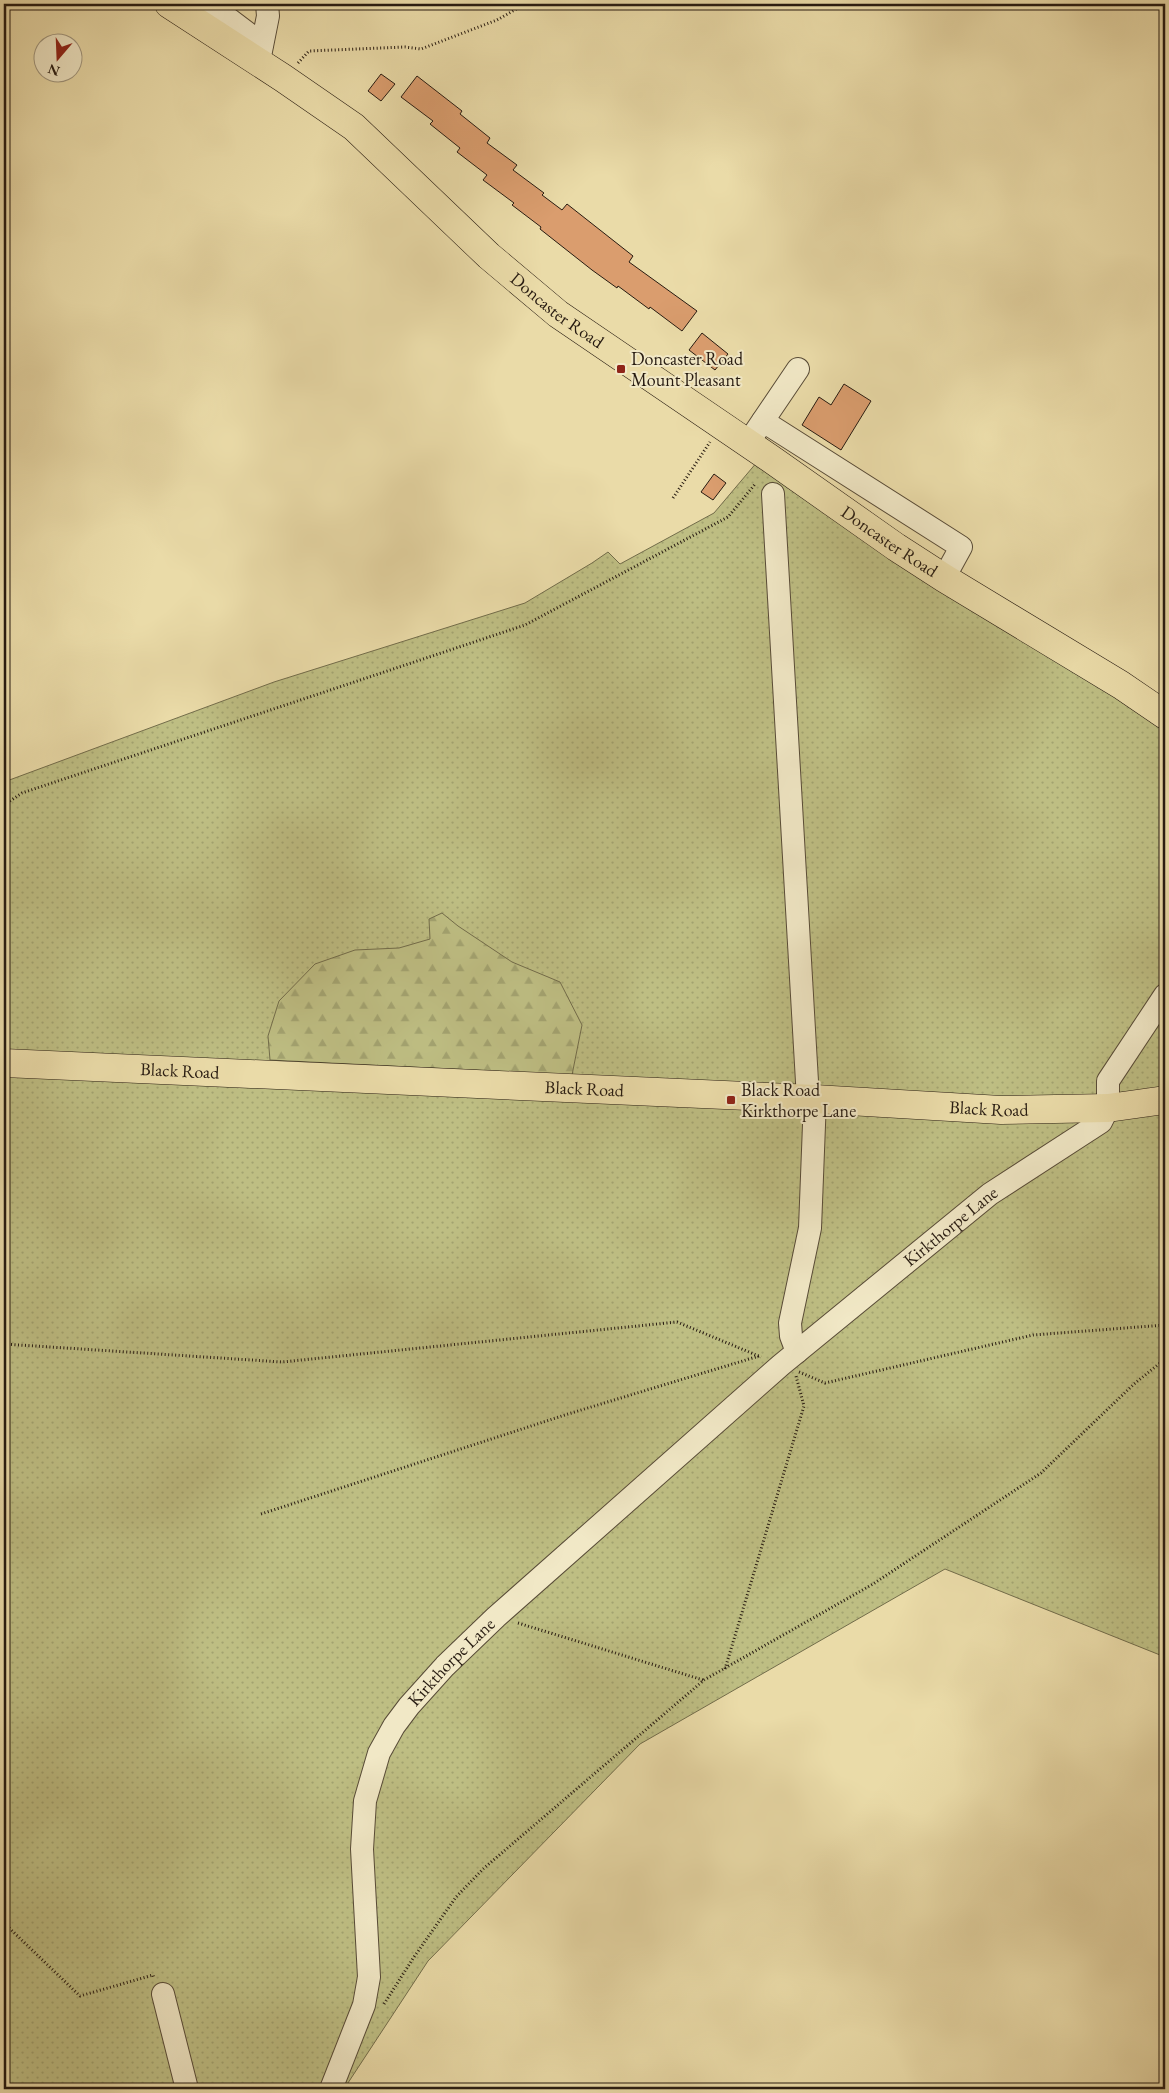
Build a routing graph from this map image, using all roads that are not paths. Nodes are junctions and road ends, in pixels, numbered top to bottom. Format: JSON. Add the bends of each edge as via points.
{"nodes":[{"id":1,"x":169,"y":4,"type":"edge"},
{"id":2,"x":209,"y":4,"type":"edge"},
{"id":3,"x":268,"y":4,"type":"edge"},
{"id":4,"x":261,"y":53,"type":"junction"},
{"id":5,"x":798,"y":369,"type":"dead end"},
{"id":6,"x":763,"y":421,"type":"junction"},
{"id":7,"x":748,"y":443,"type":"junction"},
{"id":8,"x":767,"y":485,"type":"road end"},
{"id":9,"x":944,"y":578,"type":"junction"},
{"id":10,"x":1121,"y":685,"type":"junction"},
{"id":11,"x":1165,"y":707,"type":"edge"},
{"id":12,"x":1165,"y":715,"type":"edge"},
{"id":13,"x":1165,"y":996,"type":"edge"},
{"id":14,"x":4,"y":1063,"type":"edge"},
{"id":15,"x":812,"y":1099,"type":"junction"},
{"id":16,"x":1165,"y":1100,"type":"edge"},
{"id":17,"x":1108,"y":1108,"type":"junction"},
{"id":18,"x":789,"y":1358,"type":"junction"},
{"id":19,"x":158,"y":1985,"type":"road end"},
{"id":20,"x":187,"y":2089,"type":"edge"},
{"id":21,"x":330,"y":2089,"type":"edge"}],
"edges":[{"from":1,"to":4,"type":"main road","name":"Doncaster Road"},
{"from":2,"to":4,"type":"street"},
{"from":3,"to":4,"type":"street"},
{"from":4,"to":7,"type":"main road","name":"Doncaster Road","via":[[283,78],[354,127],[489,256],[558,314]]},
{"from":5,"to":6,"type":"street"},
{"from":6,"to":7,"type":"street"},
{"from":6,"to":9,"type":"street","via":[[961,546]]},
{"from":7,"to":9,"type":"main road","name":"Doncaster Road"},
{"from":8,"to":15,"type":"street"},
{"from":9,"to":10,"type":"main road","name":"Doncaster Road"},
{"from":10,"to":11,"type":"main road","name":"Doncaster Road"},
{"from":10,"to":12,"type":"main road","name":"Doncaster Road"},
{"from":13,"to":17,"type":"street","via":[[1108,1081]]},
{"from":14,"to":15,"type":"main road","name":"Black Road"},
{"from":15,"to":17,"type":"main road","name":"Black Road","via":[[1001,1110]]},
{"from":15,"to":18,"type":"street","via":[[810,1228],[790,1323]]},
{"from":16,"to":17,"type":"main road","name":"Black Road"},
{"from":17,"to":18,"type":"street","name":"Kirkthorpe Lane","via":[[1101,1122],[990,1194]]},
{"from":18,"to":21,"type":"street","name":"Kirkthorpe Lane","via":[[496,1616],[445,1666],[394,1726],[379,1753],[365,1800],[362,1849],[369,1977],[364,2005]]},
{"from":19,"to":20,"type":"street"}]}
